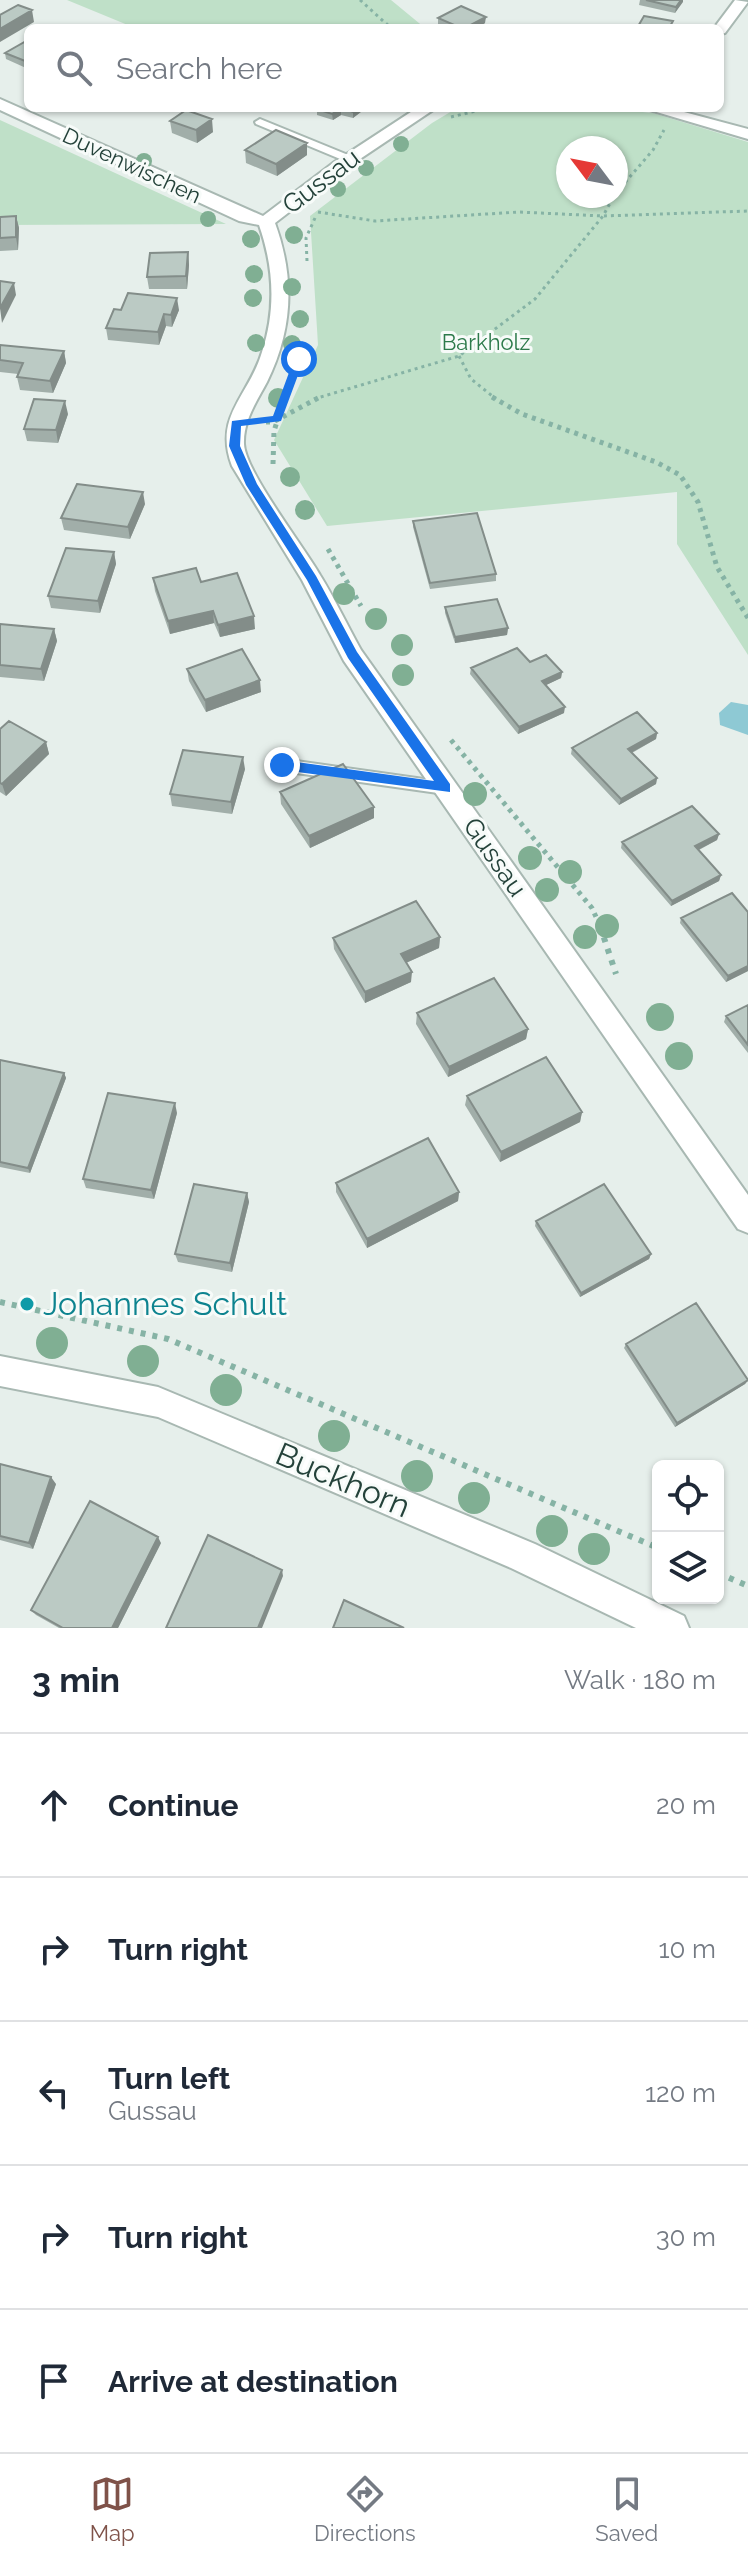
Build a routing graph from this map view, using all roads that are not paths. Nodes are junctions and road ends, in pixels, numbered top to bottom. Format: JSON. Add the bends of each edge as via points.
{"nodes":[{"id":1,"x":742,"y":0,"type":"edge"},
{"id":2,"x":724,"y":25,"type":"edge"},
{"id":3,"x":0,"y":104,"type":"edge"},
{"id":4,"x":422,"y":112,"type":"edge"},
{"id":5,"x":679,"y":112,"type":"edge"},
{"id":6,"x":260,"y":122,"type":"dead end"},
{"id":7,"x":748,"y":134,"type":"edge"},
{"id":8,"x":349,"y":159,"type":"junction"},
{"id":9,"x":266,"y":222,"type":"junction"},
{"id":10,"x":282,"y":765,"type":"dead end"},
{"id":11,"x":445,"y":788,"type":"junction"},
{"id":12,"x":748,"y":1219,"type":"edge"},
{"id":13,"x":0,"y":1371,"type":"edge"},
{"id":14,"x":672,"y":1628,"type":"edge"}],
"edges":[{"from":1,"to":2,"type":"street"},
{"from":3,"to":9,"type":"street","name":"Duvenwischen"},
{"from":4,"to":8,"type":"street","name":"Gussau"},
{"from":5,"to":7,"type":"street"},
{"from":6,"to":8,"type":"lane"},
{"from":8,"to":9,"type":"street","name":"Gussau"},
{"from":9,"to":11,"type":"street","name":"Gussau","via":[[278,255],[282,307],[271,355],[236,424],[234,446],[352,655]]},
{"from":10,"to":11,"type":"lane"},
{"from":11,"to":12,"type":"street","name":"Gussau"},
{"from":13,"to":14,"type":"street","name":"Buckhorn","via":[[158,1402],[523,1556]]}]}
